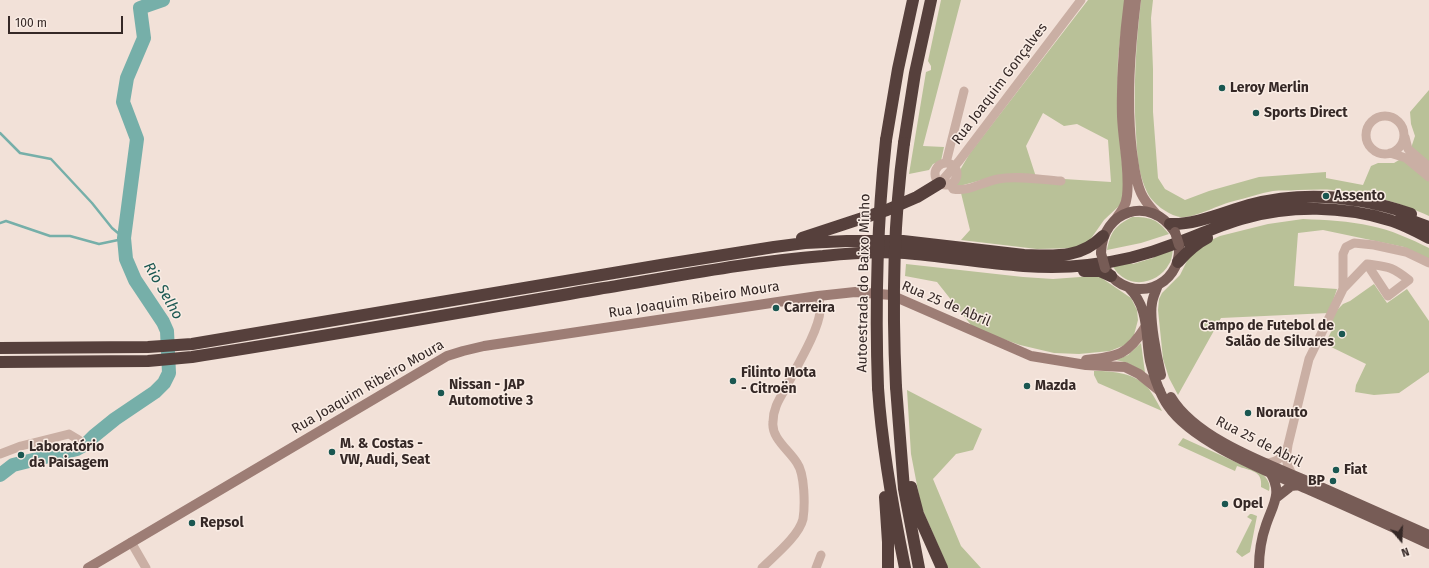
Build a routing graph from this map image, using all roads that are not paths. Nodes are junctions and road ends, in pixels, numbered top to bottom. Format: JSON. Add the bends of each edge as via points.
{"nodes":[{"id":1,"x":913,"y":0,"type":"edge"},
{"id":2,"x":931,"y":0,"type":"edge"},
{"id":3,"x":1081,"y":0,"type":"edge"},
{"id":4,"x":1129,"y":0,"type":"edge"},
{"id":5,"x":1136,"y":0,"type":"edge"},
{"id":6,"x":964,"y":91,"type":"dead end"},
{"id":7,"x":1405,"y":137,"type":"junction"},
{"id":8,"x":1390,"y":153,"type":"junction"},
{"id":9,"x":950,"y":165,"type":"junction"},
{"id":10,"x":1429,"y":167,"type":"edge"},
{"id":11,"x":1429,"y":177,"type":"edge"},
{"id":12,"x":1061,"y":181,"type":"dead end"},
{"id":13,"x":945,"y":184,"type":"junction"},
{"id":14,"x":1158,"y":215,"type":"junction"},
{"id":15,"x":1114,"y":220,"type":"junction"},
{"id":16,"x":1429,"y":221,"type":"edge"},
{"id":17,"x":1429,"y":226,"type":"edge"},
{"id":18,"x":1172,"y":227,"type":"junction"},
{"id":19,"x":1104,"y":236,"type":"junction"},
{"id":20,"x":864,"y":240,"type":"junction"},
{"id":21,"x":1429,"y":240,"type":"edge"},
{"id":22,"x":774,"y":247,"type":"junction"},
{"id":23,"x":864,"y":253,"type":"junction"},
{"id":24,"x":1178,"y":262,"type":"junction"},
{"id":25,"x":1429,"y":263,"type":"edge"},
{"id":26,"x":1367,"y":264,"type":"dead end"},
{"id":27,"x":1108,"y":272,"type":"junction"},
{"id":28,"x":1158,"y":285,"type":"junction"},
{"id":29,"x":1129,"y":288,"type":"junction"},
{"id":30,"x":1343,"y":289,"type":"junction"},
{"id":31,"x":815,"y":296,"type":"junction"},
{"id":32,"x":1146,"y":326,"type":"junction"},
{"id":33,"x":0,"y":348,"type":"edge"},
{"id":34,"x":0,"y":362,"type":"edge"},
{"id":35,"x":1066,"y":363,"type":"junction"},
{"id":36,"x":1160,"y":391,"type":"junction"},
{"id":37,"x":897,"y":409,"type":"junction"},
{"id":38,"x":881,"y":426,"type":"junction"},
{"id":39,"x":79,"y":440,"type":"dead end"},
{"id":40,"x":1288,"y":445,"type":"junction"},
{"id":41,"x":0,"y":454,"type":"edge"},
{"id":42,"x":1268,"y":467,"type":"junction"},
{"id":43,"x":1292,"y":474,"type":"junction"},
{"id":44,"x":1299,"y":485,"type":"junction"},
{"id":45,"x":1277,"y":497,"type":"junction"},
{"id":46,"x":1429,"y":535,"type":"edge"},
{"id":47,"x":132,"y":542,"type":"junction"},
{"id":48,"x":1429,"y":544,"type":"edge"},
{"id":49,"x":821,"y":556,"type":"dead end"},
{"id":50,"x":88,"y":568,"type":"edge"},
{"id":51,"x":146,"y":568,"type":"edge"},
{"id":52,"x":762,"y":568,"type":"edge"},
{"id":53,"x":816,"y":568,"type":"edge"},
{"id":54,"x":888,"y":568,"type":"edge"},
{"id":55,"x":905,"y":568,"type":"edge"},
{"id":56,"x":919,"y":568,"type":"edge"},
{"id":57,"x":942,"y":568,"type":"edge"},
{"id":58,"x":1259,"y":568,"type":"edge"}],
"edges":[{"from":1,"to":38,"type":"highway","name":"Autoestrada do Baixo Minho","bridge":true,"via":[[886,140],[879,215],[876,324]]},
{"from":2,"to":37,"type":"highway","bridge":true,"via":[[915,73],[898,190],[894,266]]},
{"from":3,"to":9,"type":"street","name":"Rua Joaquim Gonçalves"},
{"from":4,"to":15,"type":"main road","via":[[1121,88],[1127,196],[1124,209]]},
{"from":5,"to":14,"type":"main road","via":[[1129,87],[1130,137],[1140,189],[1145,201]]},
{"from":6,"to":9,"type":"street"},
{"from":7,"to":8,"type":"street","via":[[1399,148]]},
{"from":7,"to":8,"type":"street","via":[[1402,125],[1393,117],[1382,116],[1373,121],[1367,129],[1367,141],[1375,151]]},
{"from":7,"to":10,"type":"street","via":[[1408,149]]},
{"from":8,"to":11,"type":"street","via":[[1406,158]]},
{"from":9,"to":13,"type":"street","name":"Rua Joaquim Gonçalves"},
{"from":12,"to":13,"type":"street","via":[[998,179],[960,190]]},
{"from":13,"to":22,"type":"highway","via":[[887,210]]},
{"from":14,"to":15,"type":"main road","via":[[1135,211]]},
{"from":14,"to":18,"type":"main road"},
{"from":15,"to":19,"type":"main road"},
{"from":16,"to":18,"type":"highway","via":[[1395,208],[1326,196],[1273,200]]},
{"from":17,"to":20,"type":"highway","via":[[1393,214],[1360,207],[1306,203],[1244,212],[1143,247],[1075,260],[1031,261]]},
{"from":18,"to":24,"type":"main road","bridge":true,"via":[[1179,245]]},
{"from":19,"to":20,"type":"highway","via":[[1085,250],[1072,254],[1044,256],[903,241]]},
{"from":19,"to":27,"type":"main road","bridge":true,"via":[[1101,253]]},
{"from":20,"to":22,"type":"highway"},
{"from":21,"to":23,"type":"highway","via":[[1410,228],[1385,219],[1344,211],[1313,209],[1287,210],[1246,218],[1120,261],[1060,268],[997,264],[902,252]]},
{"from":21,"to":24,"type":"highway","via":[[1393,226],[1361,220],[1314,215],[1293,216],[1256,222],[1214,234],[1199,242]]},
{"from":22,"to":33,"type":"highway","via":[[192,344],[148,347]]},
{"from":23,"to":27,"type":"highway","via":[[1016,271]]},
{"from":23,"to":34,"type":"highway","via":[[730,267],[192,357]]},
{"from":24,"to":28,"type":"main road","via":[[1167,279]]},
{"from":25,"to":30,"type":"street","via":[[1406,252],[1354,243],[1346,247],[1343,254]]},
{"from":26,"to":30,"type":"street"},
{"from":27,"to":29,"type":"main road"},
{"from":28,"to":29,"type":"main road","via":[[1149,288]]},
{"from":28,"to":42,"type":"main road","name":"Rua 25 de Abril","via":[[1152,304],[1157,360],[1166,389],[1174,403],[1218,440]]},
{"from":29,"to":32,"type":"main road","name":"Rua 25 de Abril","via":[[1141,304]]},
{"from":30,"to":40,"type":"street","via":[[1309,359]]},
{"from":31,"to":35,"type":"main road","name":"Rua 25 de Abril","via":[[855,292],[891,295],[1031,356]]},
{"from":31,"to":47,"type":"main road","name":"Rua Joaquim Ribeiro Moura","via":[[458,352],[447,356]]},
{"from":31,"to":52,"type":"street","via":[[820,311],[816,325],[776,405],[773,420],[774,433],[800,469],[804,497],[803,520],[786,545]]},
{"from":32,"to":35,"type":"main road","name":"Rua 25 de Abril","via":[[1125,352],[1110,357]]},
{"from":32,"to":36,"type":"main road","name":"Rua 25 de Abril","via":[[1150,361]]},
{"from":35,"to":36,"type":"main road","name":"Rua 25 de Abril","via":[[1125,367],[1139,374]]},
{"from":36,"to":42,"type":"main road","name":"Rua 25 de Abril","via":[[1168,407],[1191,429],[1214,445]]},
{"from":37,"to":56,"type":"highway","via":[[904,489]]},
{"from":37,"to":57,"type":"highway","via":[[914,500],[924,530]]},
{"from":38,"to":54,"type":"highway"},
{"from":38,"to":55,"type":"highway","name":"Autoestrada do Baixo Minho"},
{"from":39,"to":41,"type":"street","via":[[69,434]]},
{"from":40,"to":42,"type":"street","via":[[1281,458]]},
{"from":40,"to":43,"type":"street","via":[[1286,459]]},
{"from":42,"to":43,"type":"main road","name":"Rua 25 de Abril"},
{"from":42,"to":44,"type":"main road","name":"Rua 25 de Abril"},
{"from":42,"to":45,"type":"main road","via":[[1277,486]]},
{"from":43,"to":46,"type":"main road","name":"Rua 25 de Abril"},
{"from":44,"to":45,"type":"main road","via":[[1291,486]]},
{"from":44,"to":48,"type":"main road","name":"Rua 25 de Abril"},
{"from":45,"to":58,"type":"main road","via":[[1265,525]]},
{"from":47,"to":50,"type":"main road","name":"Rua Joaquim Ribeiro Moura"},
{"from":47,"to":51,"type":"street"},
{"from":49,"to":53,"type":"street"}]}
